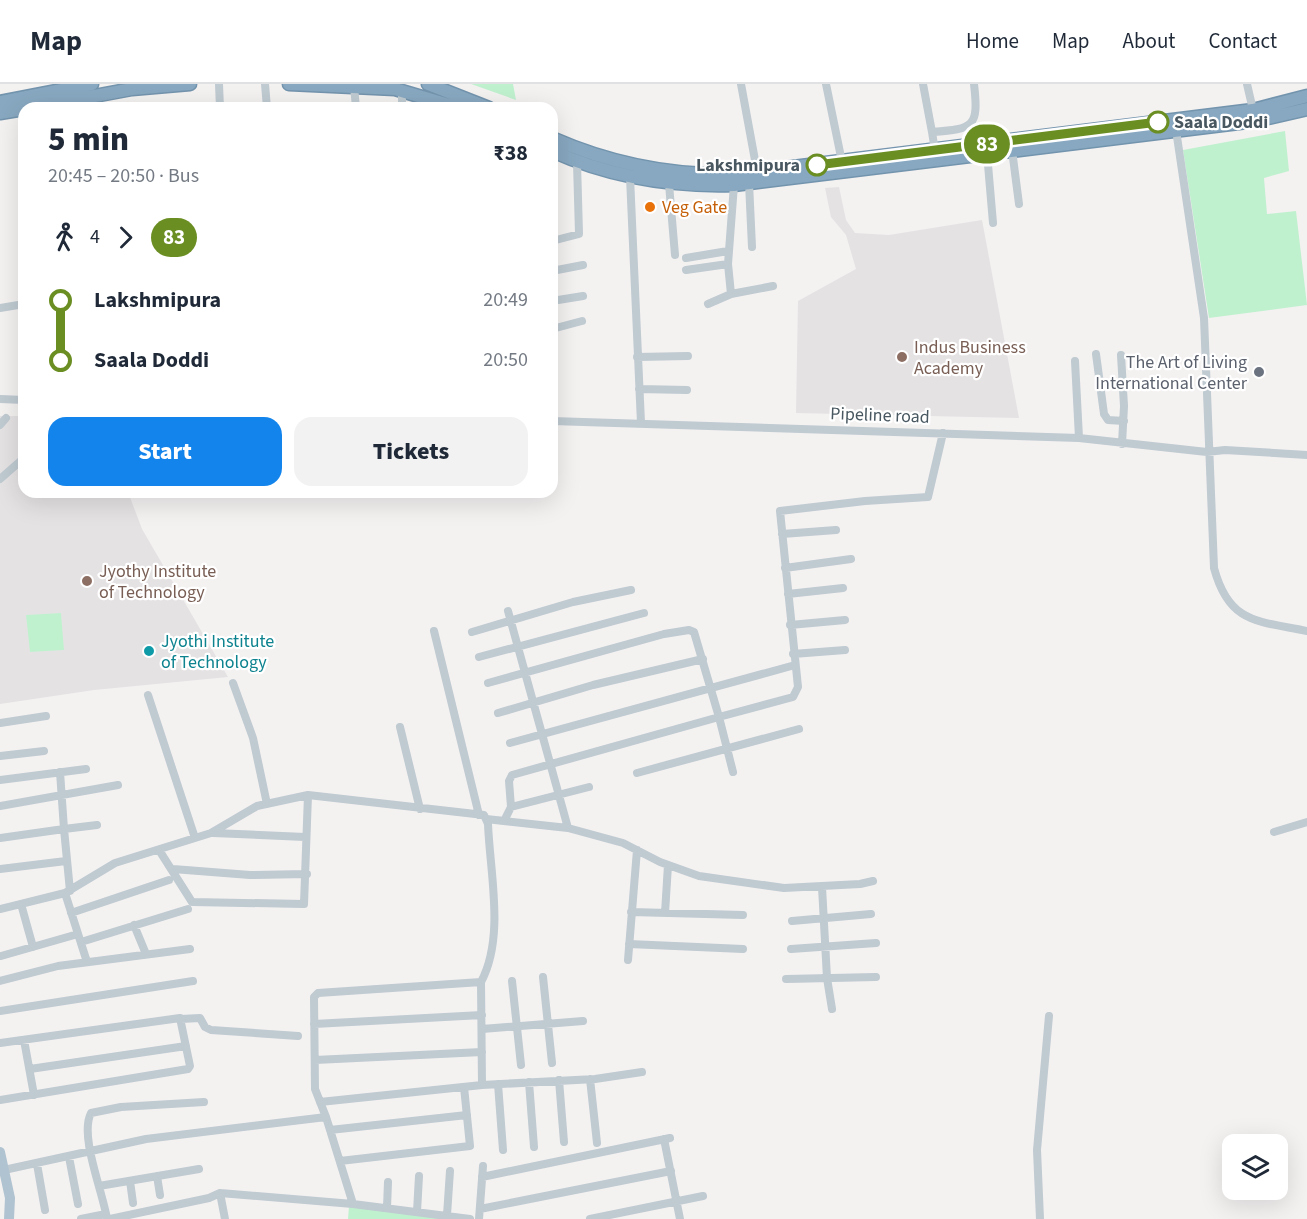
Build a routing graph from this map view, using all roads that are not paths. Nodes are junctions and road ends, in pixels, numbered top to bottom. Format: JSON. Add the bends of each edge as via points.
{"nodes":[{"id":1,"x":92,"y":84,"type":"edge"},
{"id":2,"x":190,"y":84,"type":"edge"},
{"id":3,"x":219,"y":84,"type":"edge"},
{"id":4,"x":265,"y":84,"type":"edge"},
{"id":5,"x":289,"y":84,"type":"edge"},
{"id":6,"x":428,"y":84,"type":"edge"},
{"id":7,"x":741,"y":84,"type":"edge"},
{"id":8,"x":826,"y":84,"type":"edge"},
{"id":9,"x":923,"y":84,"type":"edge"},
{"id":10,"x":974,"y":84,"type":"edge"},
{"id":11,"x":1247,"y":84,"type":"edge"},
{"id":12,"x":354,"y":86,"type":"junction"},
{"id":13,"x":402,"y":90,"type":"junction"},
{"id":14,"x":32,"y":96,"type":"edge"},
{"id":15,"x":1307,"y":96,"type":"edge"},
{"id":16,"x":0,"y":102,"type":"edge"},
{"id":17,"x":220,"y":102,"type":"edge"},
{"id":18,"x":266,"y":102,"type":"edge"},
{"id":19,"x":355,"y":102,"type":"edge"},
{"id":20,"x":402,"y":102,"type":"edge"},
{"id":21,"x":439,"y":102,"type":"edge"},
{"id":22,"x":472,"y":102,"type":"edge"},
{"id":23,"x":1307,"y":109,"type":"edge"},
{"id":24,"x":18,"y":110,"type":"edge"},
{"id":25,"x":1253,"y":110,"type":"junction"},
{"id":26,"x":0,"y":113,"type":"edge"},
{"id":27,"x":1176,"y":130,"type":"junction"},
{"id":28,"x":932,"y":132,"type":"junction"},
{"id":29,"x":558,"y":140,"type":"edge"},
{"id":30,"x":1012,"y":150,"type":"junction"},
{"id":31,"x":935,"y":151,"type":"junction"},
{"id":32,"x":961,"y":152,"type":"junction"},
{"id":33,"x":987,"y":153,"type":"junction"},
{"id":34,"x":558,"y":154,"type":"edge"},
{"id":35,"x":577,"y":162,"type":"junction"},
{"id":36,"x":842,"y":162,"type":"junction"},
{"id":37,"x":757,"y":171,"type":"junction"},
{"id":38,"x":630,"y":177,"type":"junction"},
{"id":39,"x":749,"y":183,"type":"junction"},
{"id":40,"x":669,"y":184,"type":"junction"},
{"id":41,"x":734,"y":185,"type":"junction"},
{"id":42,"x":1018,"y":204,"type":"dead end"},
{"id":43,"x":993,"y":223,"type":"dead end"},
{"id":44,"x":558,"y":239,"type":"edge"},
{"id":45,"x":752,"y":248,"type":"dead end"},
{"id":46,"x":728,"y":251,"type":"junction"},
{"id":47,"x":675,"y":255,"type":"dead end"},
{"id":48,"x":686,"y":258,"type":"dead end"},
{"id":49,"x":728,"y":264,"type":"junction"},
{"id":50,"x":583,"y":265,"type":"dead end"},
{"id":51,"x":558,"y":270,"type":"edge"},
{"id":52,"x":686,"y":270,"type":"dead end"},
{"id":53,"x":773,"y":286,"type":"dead end"},
{"id":54,"x":731,"y":294,"type":"junction"},
{"id":55,"x":583,"y":296,"type":"dead end"},
{"id":56,"x":558,"y":300,"type":"edge"},
{"id":57,"x":708,"y":304,"type":"dead end"},
{"id":58,"x":18,"y":305,"type":"edge"},
{"id":59,"x":0,"y":308,"type":"edge"},
{"id":60,"x":582,"y":321,"type":"dead end"},
{"id":61,"x":558,"y":327,"type":"edge"},
{"id":62,"x":1096,"y":354,"type":"dead end"},
{"id":63,"x":1121,"y":355,"type":"dead end"},
{"id":64,"x":688,"y":356,"type":"dead end"},
{"id":65,"x":637,"y":357,"type":"junction"},
{"id":66,"x":1075,"y":361,"type":"dead end"},
{"id":67,"x":639,"y":389,"type":"junction"},
{"id":68,"x":687,"y":390,"type":"dead end"},
{"id":69,"x":0,"y":399,"type":"edge"},
{"id":70,"x":18,"y":400,"type":"edge"},
{"id":71,"x":558,"y":421,"type":"edge"},
{"id":72,"x":1124,"y":421,"type":"junction"},
{"id":73,"x":640,"y":423,"type":"junction"},
{"id":74,"x":943,"y":433,"type":"junction"},
{"id":75,"x":1079,"y":438,"type":"junction"},
{"id":76,"x":1122,"y":444,"type":"junction"},
{"id":77,"x":1207,"y":452,"type":"junction"},
{"id":78,"x":1307,"y":455,"type":"edge"},
{"id":79,"x":18,"y":463,"type":"edge"},
{"id":80,"x":0,"y":479,"type":"edge"},
{"id":81,"x":836,"y":530,"type":"dead end"},
{"id":82,"x":782,"y":534,"type":"junction"},
{"id":83,"x":851,"y":559,"type":"dead end"},
{"id":84,"x":785,"y":568,"type":"junction"},
{"id":85,"x":843,"y":588,"type":"dead end"},
{"id":86,"x":631,"y":590,"type":"dead end"},
{"id":87,"x":788,"y":594,"type":"junction"},
{"id":88,"x":644,"y":614,"type":"dead end"},
{"id":89,"x":509,"y":616,"type":"junction"},
{"id":90,"x":845,"y":620,"type":"dead end"},
{"id":91,"x":790,"y":625,"type":"junction"},
{"id":92,"x":434,"y":631,"type":"dead end"},
{"id":93,"x":1307,"y":631,"type":"edge"},
{"id":94,"x":472,"y":633,"type":"dead end"},
{"id":95,"x":518,"y":649,"type":"junction"},
{"id":96,"x":845,"y":650,"type":"dead end"},
{"id":97,"x":793,"y":654,"type":"junction"},
{"id":98,"x":479,"y":657,"type":"dead end"},
{"id":99,"x":703,"y":659,"type":"junction"},
{"id":100,"x":795,"y":665,"type":"junction"},
{"id":101,"x":524,"y":673,"type":"junction"},
{"id":102,"x":233,"y":683,"type":"dead end"},
{"id":103,"x":488,"y":683,"type":"dead end"},
{"id":104,"x":710,"y":687,"type":"junction"},
{"id":105,"x":148,"y":695,"type":"dead end"},
{"id":106,"x":533,"y":703,"type":"junction"},
{"id":107,"x":498,"y":713,"type":"dead end"},
{"id":108,"x":46,"y":716,"type":"dead end"},
{"id":109,"x":719,"y":717,"type":"junction"},
{"id":110,"x":0,"y":723,"type":"edge"},
{"id":111,"x":400,"y":727,"type":"dead end"},
{"id":112,"x":800,"y":729,"type":"dead end"},
{"id":113,"x":542,"y":734,"type":"junction"},
{"id":114,"x":510,"y":743,"type":"dead end"},
{"id":115,"x":727,"y":749,"type":"junction"},
{"id":116,"x":44,"y":750,"type":"dead end"},
{"id":117,"x":0,"y":756,"type":"edge"},
{"id":118,"x":550,"y":764,"type":"junction"},
{"id":119,"x":86,"y":769,"type":"dead end"},
{"id":120,"x":60,"y":772,"type":"junction"},
{"id":121,"x":733,"y":772,"type":"dead end"},
{"id":122,"x":638,"y":773,"type":"dead end"},
{"id":123,"x":0,"y":780,"type":"edge"},
{"id":124,"x":118,"y":785,"type":"dead end"},
{"id":125,"x":589,"y":786,"type":"dead end"},
{"id":126,"x":559,"y":794,"type":"junction"},
{"id":127,"x":308,"y":795,"type":"junction"},
{"id":128,"x":61,"y":796,"type":"junction"},
{"id":129,"x":267,"y":804,"type":"junction"},
{"id":130,"x":0,"y":806,"type":"edge"},
{"id":131,"x":512,"y":807,"type":"junction"},
{"id":132,"x":420,"y":809,"type":"junction"},
{"id":133,"x":482,"y":817,"type":"junction"},
{"id":134,"x":504,"y":821,"type":"junction"},
{"id":135,"x":1307,"y":822,"type":"edge"},
{"id":136,"x":97,"y":825,"type":"dead end"},
{"id":137,"x":568,"y":828,"type":"junction"},
{"id":138,"x":64,"y":829,"type":"junction"},
{"id":139,"x":1274,"y":832,"type":"dead end"},
{"id":140,"x":211,"y":833,"type":"junction"},
{"id":141,"x":305,"y":837,"type":"junction"},
{"id":142,"x":0,"y":838,"type":"edge"},
{"id":143,"x":195,"y":838,"type":"junction"},
{"id":144,"x":159,"y":850,"type":"junction"},
{"id":145,"x":637,"y":850,"type":"junction"},
{"id":146,"x":66,"y":861,"type":"junction"},
{"id":147,"x":668,"y":865,"type":"junction"},
{"id":148,"x":0,"y":869,"type":"edge"},
{"id":149,"x":173,"y":869,"type":"junction"},
{"id":150,"x":307,"y":874,"type":"junction"},
{"id":151,"x":170,"y":880,"type":"dead end"},
{"id":152,"x":873,"y":881,"type":"dead end"},
{"id":153,"x":822,"y":887,"type":"junction"},
{"id":154,"x":68,"y":892,"type":"junction"},
{"id":155,"x":21,"y":904,"type":"junction"},
{"id":156,"x":0,"y":909,"type":"edge"},
{"id":157,"x":188,"y":909,"type":"dead end"},
{"id":158,"x":631,"y":912,"type":"junction"},
{"id":159,"x":71,"y":913,"type":"junction"},
{"id":160,"x":665,"y":913,"type":"junction"},
{"id":161,"x":871,"y":914,"type":"dead end"},
{"id":162,"x":743,"y":915,"type":"dead end"},
{"id":163,"x":825,"y":918,"type":"junction"},
{"id":164,"x":792,"y":921,"type":"dead end"},
{"id":165,"x":134,"y":925,"type":"junction"},
{"id":166,"x":79,"y":938,"type":"junction"},
{"id":167,"x":876,"y":943,"type":"dead end"},
{"id":168,"x":629,"y":944,"type":"junction"},
{"id":169,"x":826,"y":946,"type":"junction"},
{"id":170,"x":33,"y":947,"type":"junction"},
{"id":171,"x":190,"y":949,"type":"dead end"},
{"id":172,"x":743,"y":949,"type":"dead end"},
{"id":173,"x":791,"y":950,"type":"dead end"},
{"id":174,"x":146,"y":954,"type":"junction"},
{"id":175,"x":1,"y":957,"type":"edge"},
{"id":176,"x":628,"y":960,"type":"dead end"},
{"id":177,"x":87,"y":962,"type":"junction"},
{"id":178,"x":543,"y":977,"type":"dead end"},
{"id":179,"x":876,"y":977,"type":"dead end"},
{"id":180,"x":827,"y":978,"type":"junction"},
{"id":181,"x":786,"y":979,"type":"dead end"},
{"id":182,"x":0,"y":981,"type":"edge"},
{"id":183,"x":193,"y":981,"type":"dead end"},
{"id":184,"x":512,"y":981,"type":"dead end"},
{"id":185,"x":481,"y":982,"type":"junction"},
{"id":186,"x":832,"y":1009,"type":"dead end"},
{"id":187,"x":0,"y":1011,"type":"edge"},
{"id":188,"x":482,"y":1015,"type":"junction"},
{"id":189,"x":1049,"y":1016,"type":"dead end"},
{"id":190,"x":182,"y":1018,"type":"junction"},
{"id":191,"x":547,"y":1022,"type":"junction"},
{"id":192,"x":583,"y":1022,"type":"dead end"},
{"id":193,"x":314,"y":1024,"type":"junction"},
{"id":194,"x":517,"y":1026,"type":"junction"},
{"id":195,"x":482,"y":1029,"type":"junction"},
{"id":196,"x":298,"y":1036,"type":"dead end"},
{"id":197,"x":24,"y":1040,"type":"junction"},
{"id":198,"x":0,"y":1043,"type":"edge"},
{"id":199,"x":186,"y":1046,"type":"junction"},
{"id":200,"x":482,"y":1052,"type":"junction"},
{"id":201,"x":315,"y":1060,"type":"junction"},
{"id":202,"x":552,"y":1063,"type":"dead end"},
{"id":203,"x":521,"y":1065,"type":"dead end"},
{"id":204,"x":30,"y":1069,"type":"junction"},
{"id":205,"x":642,"y":1072,"type":"dead end"},
{"id":206,"x":590,"y":1079,"type":"junction"},
{"id":207,"x":560,"y":1080,"type":"junction"},
{"id":208,"x":529,"y":1082,"type":"junction"},
{"id":209,"x":498,"y":1084,"type":"junction"},
{"id":210,"x":482,"y":1085,"type":"junction"},
{"id":211,"x":464,"y":1087,"type":"junction"},
{"id":212,"x":34,"y":1095,"type":"junction"},
{"id":213,"x":0,"y":1100,"type":"edge"},
{"id":214,"x":204,"y":1102,"type":"dead end"},
{"id":215,"x":320,"y":1102,"type":"junction"},
{"id":216,"x":467,"y":1115,"type":"junction"},
{"id":217,"x":326,"y":1116,"type":"junction"},
{"id":218,"x":330,"y":1130,"type":"junction"},
{"id":219,"x":564,"y":1142,"type":"dead end"},
{"id":220,"x":597,"y":1143,"type":"dead end"},
{"id":221,"x":534,"y":1147,"type":"dead end"},
{"id":222,"x":91,"y":1149,"type":"junction"},
{"id":223,"x":503,"y":1150,"type":"dead end"},
{"id":224,"x":0,"y":1152,"type":"edge"},
{"id":225,"x":69,"y":1157,"type":"junction"},
{"id":226,"x":340,"y":1161,"type":"junction"},
{"id":227,"x":38,"y":1164,"type":"junction"},
{"id":228,"x":483,"y":1166,"type":"dead end"},
{"id":229,"x":199,"y":1169,"type":"dead end"},
{"id":230,"x":450,"y":1171,"type":"dead end"},
{"id":231,"x":671,"y":1171,"type":"junction"},
{"id":232,"x":3,"y":1176,"type":"edge"},
{"id":233,"x":157,"y":1176,"type":"junction"},
{"id":234,"x":419,"y":1176,"type":"dead end"},
{"id":235,"x":482,"y":1177,"type":"junction"},
{"id":236,"x":130,"y":1181,"type":"junction"},
{"id":237,"x":388,"y":1182,"type":"dead end"},
{"id":238,"x":99,"y":1186,"type":"junction"},
{"id":239,"x":220,"y":1193,"type":"junction"},
{"id":240,"x":160,"y":1195,"type":"dead end"},
{"id":241,"x":703,"y":1196,"type":"dead end"},
{"id":242,"x":677,"y":1201,"type":"junction"},
{"id":243,"x":133,"y":1203,"type":"dead end"},
{"id":244,"x":78,"y":1204,"type":"dead end"},
{"id":245,"x":353,"y":1204,"type":"junction"},
{"id":246,"x":387,"y":1208,"type":"junction"},
{"id":247,"x":480,"y":1209,"type":"junction"},
{"id":248,"x":45,"y":1210,"type":"dead end"},
{"id":249,"x":417,"y":1212,"type":"junction"},
{"id":250,"x":447,"y":1215,"type":"junction"},
{"id":251,"x":108,"y":1217,"type":"edge"},
{"id":252,"x":9,"y":1219,"type":"edge"},
{"id":253,"x":81,"y":1219,"type":"edge"},
{"id":254,"x":225,"y":1219,"type":"edge"},
{"id":255,"x":470,"y":1219,"type":"edge"},
{"id":256,"x":479,"y":1219,"type":"edge"},
{"id":257,"x":590,"y":1219,"type":"edge"},
{"id":258,"x":680,"y":1219,"type":"edge"},
{"id":259,"x":1040,"y":1219,"type":"edge"}],
"edges":[{"from":1,"to":14,"type":"highway"},
{"from":2,"to":14,"type":"highway"},
{"from":3,"to":17,"type":"street"},
{"from":4,"to":18,"type":"street"},
{"from":5,"to":12,"type":"highway"},
{"from":6,"to":22,"type":"highway"},
{"from":7,"to":37,"type":"street"},
{"from":8,"to":36,"type":"street"},
{"from":9,"to":28,"type":"street"},
{"from":10,"to":28,"type":"street","via":[[977,110],[973,124]]},
{"from":11,"to":25,"type":"street"},
{"from":12,"to":13,"type":"highway"},
{"from":12,"to":19,"type":"street"},
{"from":13,"to":20,"type":"street"},
{"from":13,"to":21,"type":"highway"},
{"from":14,"to":16,"type":"highway"},
{"from":15,"to":25,"type":"highway"},
{"from":23,"to":27,"type":"highway","via":[[1255,121]]},
{"from":24,"to":26,"type":"highway"},
{"from":25,"to":32,"type":"highway"},
{"from":27,"to":30,"type":"highway"},
{"from":27,"to":77,"type":"street","via":[[1204,318]]},
{"from":28,"to":31,"type":"street"},
{"from":29,"to":37,"type":"highway","via":[[603,158],[668,172]]},
{"from":30,"to":33,"type":"highway"},
{"from":30,"to":42,"type":"street"},
{"from":31,"to":32,"type":"highway"},
{"from":31,"to":36,"type":"highway"},
{"from":32,"to":33,"type":"highway"},
{"from":32,"to":39,"type":"highway"},
{"from":33,"to":43,"type":"street"},
{"from":34,"to":35,"type":"highway"},
{"from":35,"to":38,"type":"highway"},
{"from":35,"to":44,"type":"street","via":[[579,234]]},
{"from":36,"to":37,"type":"highway"},
{"from":38,"to":40,"type":"highway"},
{"from":38,"to":65,"type":"street"},
{"from":39,"to":41,"type":"highway"},
{"from":39,"to":45,"type":"street"},
{"from":40,"to":41,"type":"highway"},
{"from":40,"to":47,"type":"street"},
{"from":41,"to":46,"type":"street"},
{"from":46,"to":48,"type":"street"},
{"from":46,"to":49,"type":"street"},
{"from":49,"to":52,"type":"street"},
{"from":49,"to":54,"type":"street"},
{"from":50,"to":51,"type":"street"},
{"from":53,"to":54,"type":"street"},
{"from":54,"to":57,"type":"street"},
{"from":55,"to":56,"type":"street"},
{"from":58,"to":59,"type":"street"},
{"from":60,"to":61,"type":"street"},
{"from":62,"to":72,"type":"street","via":[[1104,414],[1108,420]]},
{"from":63,"to":72,"type":"street"},
{"from":64,"to":65,"type":"street"},
{"from":65,"to":67,"type":"street"},
{"from":66,"to":75,"type":"street"},
{"from":67,"to":68,"type":"street"},
{"from":67,"to":73,"type":"street"},
{"from":69,"to":70,"type":"street"},
{"from":71,"to":73,"type":"street","name":"Pipeline road"},
{"from":72,"to":76,"type":"street"},
{"from":73,"to":74,"type":"street","name":"Pipeline road"},
{"from":74,"to":75,"type":"street","name":"Pipeline road"},
{"from":74,"to":82,"type":"street","via":[[928,497],[780,511]]},
{"from":75,"to":76,"type":"street","name":"Pipeline road"},
{"from":76,"to":77,"type":"street","name":"Pipeline road"},
{"from":77,"to":78,"type":"street"},
{"from":77,"to":93,"type":"street","via":[[1214,568],[1221,593],[1245,617],[1274,627]]},
{"from":79,"to":80,"type":"street"},
{"from":81,"to":82,"type":"street"},
{"from":82,"to":84,"type":"street"},
{"from":83,"to":84,"type":"street"},
{"from":84,"to":87,"type":"street"},
{"from":85,"to":87,"type":"street"},
{"from":86,"to":89,"type":"street"},
{"from":87,"to":91,"type":"street"},
{"from":88,"to":95,"type":"street"},
{"from":89,"to":94,"type":"street"},
{"from":89,"to":95,"type":"street"},
{"from":90,"to":91,"type":"street"},
{"from":91,"to":97,"type":"street"},
{"from":92,"to":133,"type":"street"},
{"from":95,"to":98,"type":"street"},
{"from":95,"to":101,"type":"street"},
{"from":96,"to":97,"type":"street"},
{"from":97,"to":100,"type":"street"},
{"from":99,"to":101,"type":"street","via":[[694,632],[689,630]]},
{"from":99,"to":104,"type":"street"},
{"from":99,"to":106,"type":"street"},
{"from":100,"to":104,"type":"street"},
{"from":100,"to":109,"type":"street","via":[[798,687],[793,697]]},
{"from":101,"to":103,"type":"street"},
{"from":101,"to":106,"type":"street"},
{"from":102,"to":129,"type":"street","via":[[253,738]]},
{"from":104,"to":109,"type":"street"},
{"from":104,"to":113,"type":"street"},
{"from":105,"to":143,"type":"street"},
{"from":106,"to":107,"type":"street"},
{"from":106,"to":113,"type":"street"},
{"from":108,"to":110,"type":"street"},
{"from":109,"to":115,"type":"street"},
{"from":109,"to":118,"type":"street"},
{"from":111,"to":132,"type":"street"},
{"from":112,"to":115,"type":"street"},
{"from":113,"to":114,"type":"street"},
{"from":113,"to":118,"type":"street"},
{"from":115,"to":121,"type":"street"},
{"from":115,"to":122,"type":"street"},
{"from":116,"to":117,"type":"street"},
{"from":118,"to":126,"type":"street"},
{"from":118,"to":131,"type":"street","via":[[510,776]]},
{"from":119,"to":120,"type":"street"},
{"from":120,"to":123,"type":"street"},
{"from":120,"to":128,"type":"street"},
{"from":124,"to":128,"type":"street"},
{"from":125,"to":126,"type":"street"},
{"from":126,"to":131,"type":"street"},
{"from":126,"to":137,"type":"street"},
{"from":127,"to":129,"type":"street"},
{"from":127,"to":132,"type":"street"},
{"from":127,"to":141,"type":"street"},
{"from":128,"to":130,"type":"street"},
{"from":128,"to":138,"type":"street"},
{"from":129,"to":140,"type":"street"},
{"from":131,"to":134,"type":"street"},
{"from":132,"to":133,"type":"street"},
{"from":133,"to":134,"type":"street"},
{"from":133,"to":185,"type":"street","via":[[495,923],[489,968]]},
{"from":134,"to":137,"type":"street"},
{"from":135,"to":139,"type":"street"},
{"from":136,"to":138,"type":"street"},
{"from":137,"to":145,"type":"street"},
{"from":138,"to":142,"type":"street"},
{"from":138,"to":146,"type":"street"},
{"from":140,"to":141,"type":"street"},
{"from":140,"to":143,"type":"street"},
{"from":141,"to":150,"type":"street"},
{"from":143,"to":144,"type":"street"},
{"from":144,"to":149,"type":"street"},
{"from":144,"to":154,"type":"street","via":[[103,868]]},
{"from":145,"to":147,"type":"street"},
{"from":145,"to":158,"type":"street"},
{"from":146,"to":148,"type":"street"},
{"from":146,"to":154,"type":"street"},
{"from":147,"to":153,"type":"street","via":[[699,876],[784,888]]},
{"from":147,"to":160,"type":"street"},
{"from":149,"to":150,"type":"street","via":[[250,875]]},
{"from":149,"to":150,"type":"street","via":[[192,902],[304,904]]},
{"from":151,"to":159,"type":"street"},
{"from":152,"to":153,"type":"street"},
{"from":153,"to":163,"type":"street"},
{"from":154,"to":155,"type":"street"},
{"from":154,"to":159,"type":"street"},
{"from":155,"to":156,"type":"street"},
{"from":155,"to":170,"type":"street"},
{"from":157,"to":165,"type":"street"},
{"from":158,"to":160,"type":"street"},
{"from":158,"to":168,"type":"street"},
{"from":159,"to":166,"type":"street"},
{"from":160,"to":162,"type":"street"},
{"from":161,"to":163,"type":"street"},
{"from":163,"to":164,"type":"street"},
{"from":163,"to":169,"type":"street"},
{"from":165,"to":166,"type":"street"},
{"from":165,"to":174,"type":"street"},
{"from":166,"to":170,"type":"street"},
{"from":166,"to":177,"type":"street"},
{"from":167,"to":169,"type":"street"},
{"from":168,"to":172,"type":"street"},
{"from":168,"to":176,"type":"street"},
{"from":169,"to":173,"type":"street"},
{"from":169,"to":180,"type":"street"},
{"from":170,"to":175,"type":"street"},
{"from":171,"to":174,"type":"street"},
{"from":174,"to":177,"type":"street"},
{"from":177,"to":182,"type":"street"},
{"from":178,"to":191,"type":"street"},
{"from":179,"to":180,"type":"street"},
{"from":180,"to":181,"type":"street"},
{"from":180,"to":186,"type":"street"},
{"from":183,"to":187,"type":"street"},
{"from":184,"to":194,"type":"street"},
{"from":185,"to":188,"type":"street"},
{"from":185,"to":193,"type":"street","via":[[318,993],[314,997]]},
{"from":188,"to":193,"type":"street"},
{"from":188,"to":195,"type":"street"},
{"from":189,"to":259,"type":"street","via":[[1037,1150]]},
{"from":190,"to":196,"type":"street","via":[[200,1018],[211,1030]]},
{"from":190,"to":197,"type":"street"},
{"from":190,"to":199,"type":"street"},
{"from":191,"to":192,"type":"street"},
{"from":191,"to":194,"type":"street"},
{"from":191,"to":202,"type":"street"},
{"from":193,"to":201,"type":"street"},
{"from":194,"to":195,"type":"street"},
{"from":194,"to":203,"type":"street"},
{"from":195,"to":200,"type":"street"},
{"from":197,"to":198,"type":"street"},
{"from":197,"to":204,"type":"street"},
{"from":199,"to":204,"type":"street"},
{"from":199,"to":212,"type":"street","via":[[188,1070]]},
{"from":200,"to":201,"type":"street"},
{"from":200,"to":210,"type":"street"},
{"from":201,"to":215,"type":"street","via":[[315,1089]]},
{"from":204,"to":212,"type":"street"},
{"from":205,"to":206,"type":"street"},
{"from":206,"to":207,"type":"street"},
{"from":206,"to":220,"type":"street"},
{"from":207,"to":208,"type":"street"},
{"from":207,"to":219,"type":"street"},
{"from":208,"to":209,"type":"street"},
{"from":208,"to":221,"type":"street"},
{"from":209,"to":210,"type":"street"},
{"from":209,"to":223,"type":"street"},
{"from":210,"to":211,"type":"street"},
{"from":211,"to":215,"type":"street"},
{"from":211,"to":216,"type":"street"},
{"from":212,"to":213,"type":"street"},
{"from":214,"to":222,"type":"street","via":[[121,1107],[91,1113],[87,1121]]},
{"from":215,"to":217,"type":"street"},
{"from":216,"to":218,"type":"street"},
{"from":216,"to":226,"type":"street","via":[[470,1146]]},
{"from":217,"to":218,"type":"street"},
{"from":217,"to":222,"type":"street"},
{"from":218,"to":226,"type":"street"},
{"from":222,"to":225,"type":"street"},
{"from":222,"to":238,"type":"street"},
{"from":224,"to":232,"type":"main road"},
{"from":225,"to":227,"type":"street"},
{"from":225,"to":244,"type":"street"},
{"from":226,"to":245,"type":"street"},
{"from":227,"to":232,"type":"street"},
{"from":227,"to":248,"type":"street"},
{"from":228,"to":235,"type":"street"},
{"from":229,"to":233,"type":"street"},
{"from":230,"to":250,"type":"street"},
{"from":231,"to":235,"type":"street","via":[[667,1139]]},
{"from":231,"to":242,"type":"street"},
{"from":231,"to":247,"type":"street"},
{"from":232,"to":252,"type":"main road","via":[[10,1198]]},
{"from":233,"to":236,"type":"street"},
{"from":233,"to":240,"type":"street"},
{"from":234,"to":249,"type":"street"},
{"from":235,"to":247,"type":"street"},
{"from":236,"to":238,"type":"street"},
{"from":236,"to":243,"type":"street"},
{"from":237,"to":246,"type":"street"},
{"from":238,"to":251,"type":"street"},
{"from":239,"to":245,"type":"street"},
{"from":239,"to":251,"type":"street"},
{"from":239,"to":254,"type":"street"},
{"from":241,"to":242,"type":"street"},
{"from":242,"to":257,"type":"street"},
{"from":242,"to":258,"type":"street"},
{"from":245,"to":246,"type":"street"},
{"from":246,"to":249,"type":"street"},
{"from":247,"to":256,"type":"street"},
{"from":249,"to":250,"type":"street"},
{"from":250,"to":255,"type":"street"},
{"from":251,"to":253,"type":"street"}]}
